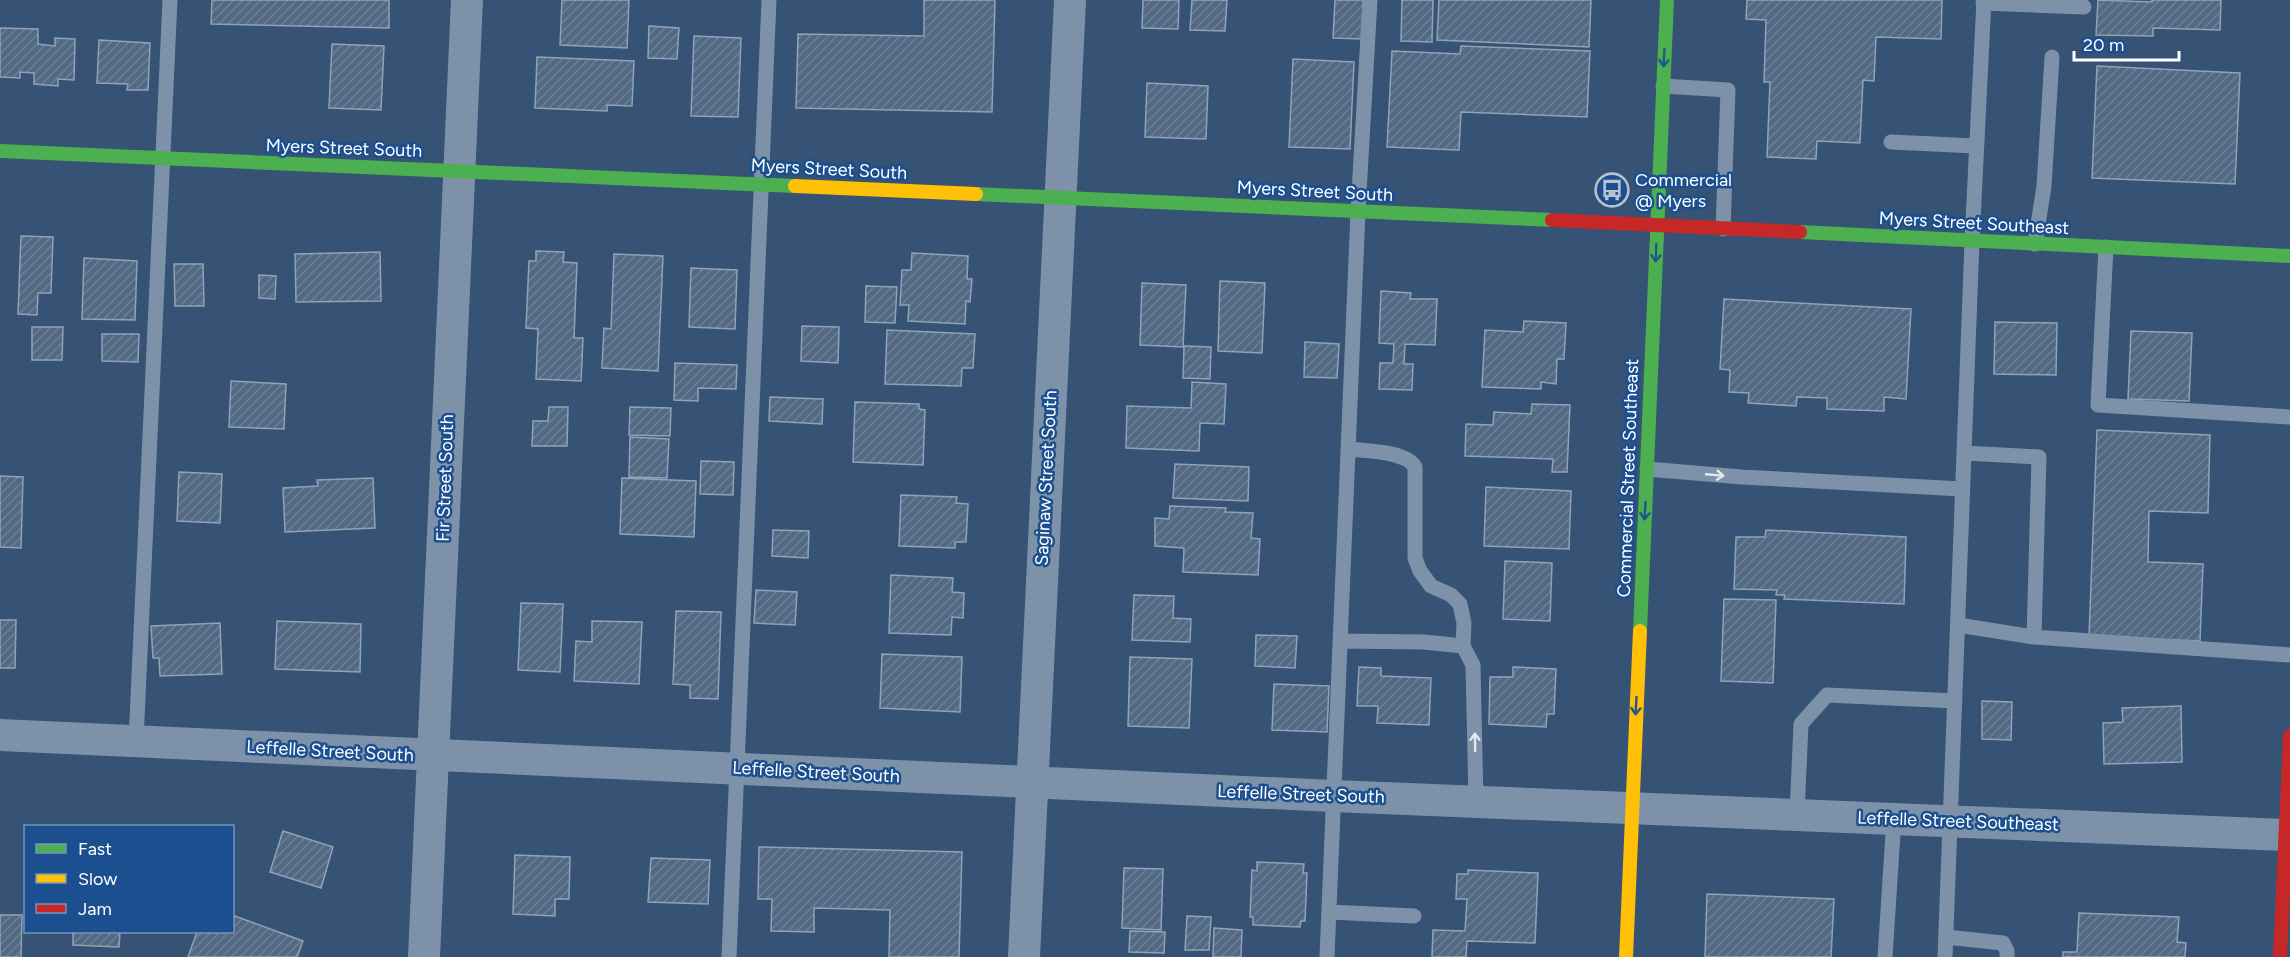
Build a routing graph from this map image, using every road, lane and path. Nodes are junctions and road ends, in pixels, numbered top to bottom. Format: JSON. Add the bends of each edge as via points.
{"nodes":[{"id":1,"x":170,"y":0,"type":"edge"},
{"id":2,"x":466,"y":0,"type":"edge"},
{"id":3,"x":769,"y":0,"type":"edge"},
{"id":4,"x":1070,"y":0,"type":"edge"},
{"id":5,"x":1370,"y":0,"type":"edge"},
{"id":6,"x":1667,"y":0,"type":"edge"},
{"id":7,"x":1984,"y":1,"type":"edge"},
{"id":8,"x":2084,"y":7,"type":"dead end"},
{"id":9,"x":2052,"y":57,"type":"dead end"},
{"id":10,"x":1663,"y":86,"type":"junction"},
{"id":11,"x":1891,"y":142,"type":"dead end"},
{"id":12,"x":1976,"y":146,"type":"junction"},
{"id":13,"x":0,"y":151,"type":"edge"},
{"id":14,"x":163,"y":158,"type":"junction"},
{"id":15,"x":457,"y":171,"type":"junction"},
{"id":16,"x":761,"y":184,"type":"junction"},
{"id":17,"x":1061,"y":197,"type":"junction"},
{"id":18,"x":1358,"y":211,"type":"junction"},
{"id":19,"x":1657,"y":226,"type":"junction"},
{"id":20,"x":1723,"y":229,"type":"junction"},
{"id":21,"x":1972,"y":241,"type":"junction"},
{"id":22,"x":2035,"y":244,"type":"junction"},
{"id":23,"x":2106,"y":247,"type":"junction"},
{"id":24,"x":2290,"y":256,"type":"edge"},
{"id":25,"x":2290,"y":417,"type":"edge"},
{"id":26,"x":1348,"y":449,"type":"junction"},
{"id":27,"x":1964,"y":453,"type":"junction"},
{"id":28,"x":1647,"y":469,"type":"junction"},
{"id":29,"x":1962,"y":489,"type":"junction"},
{"id":30,"x":1958,"y":625,"type":"junction"},
{"id":31,"x":2034,"y":637,"type":"junction"},
{"id":32,"x":1341,"y":641,"type":"junction"},
{"id":33,"x":1463,"y":645,"type":"junction"},
{"id":34,"x":2290,"y":655,"type":"edge"},
{"id":35,"x":1955,"y":701,"type":"junction"},
{"id":36,"x":0,"y":735,"type":"edge"},
{"id":37,"x":2290,"y":736,"type":"edge"},
{"id":38,"x":136,"y":741,"type":"junction"},
{"id":39,"x":434,"y":756,"type":"junction"},
{"id":40,"x":736,"y":768,"type":"junction"},
{"id":41,"x":1031,"y":782,"type":"junction"},
{"id":42,"x":1334,"y":796,"type":"junction"},
{"id":43,"x":1476,"y":801,"type":"junction"},
{"id":44,"x":2288,"y":804,"type":"edge"},
{"id":45,"x":1632,"y":807,"type":"junction"},
{"id":46,"x":1797,"y":814,"type":"junction"},
{"id":47,"x":1894,"y":818,"type":"junction"},
{"id":48,"x":1950,"y":821,"type":"junction"},
{"id":49,"x":2285,"y":835,"type":"junction"},
{"id":50,"x":1329,"y":912,"type":"junction"},
{"id":51,"x":1414,"y":916,"type":"dead end"},
{"id":52,"x":1946,"y":937,"type":"junction"},
{"id":53,"x":424,"y":957,"type":"edge"},
{"id":54,"x":729,"y":957,"type":"edge"},
{"id":55,"x":1024,"y":957,"type":"edge"},
{"id":56,"x":1327,"y":957,"type":"edge"},
{"id":57,"x":1626,"y":957,"type":"edge"},
{"id":58,"x":1885,"y":957,"type":"edge"},
{"id":59,"x":1945,"y":957,"type":"edge"},
{"id":60,"x":2007,"y":957,"type":"edge"},
{"id":61,"x":2280,"y":957,"type":"edge"}],
"edges":[{"from":1,"to":14,"type":"lane"},
{"from":2,"to":15,"type":"street","name":"Fir Street South"},
{"from":3,"to":16,"type":"lane"},
{"from":4,"to":17,"type":"street","name":"Saginaw Street South"},
{"from":5,"to":18,"type":"lane"},
{"from":6,"to":10,"type":"street","name":"Commercial Street Southeast","one_way":true},
{"from":7,"to":8,"type":"lane"},
{"from":7,"to":12,"type":"lane"},
{"from":9,"to":22,"type":"lane","via":[[2044,186]]},
{"from":10,"to":19,"type":"street","name":"Commercial Street Southeast"},
{"from":10,"to":20,"type":"lane","via":[[1728,90]]},
{"from":11,"to":12,"type":"lane"},
{"from":12,"to":21,"type":"lane"},
{"from":13,"to":14,"type":"street","name":"Myers Street South"},
{"from":14,"to":15,"type":"street","name":"Myers Street South"},
{"from":14,"to":38,"type":"lane"},
{"from":15,"to":16,"type":"street","name":"Myers Street South"},
{"from":15,"to":39,"type":"street","name":"Fir Street South"},
{"from":16,"to":17,"type":"street","name":"Myers Street South"},
{"from":16,"to":40,"type":"lane"},
{"from":17,"to":18,"type":"street","name":"Myers Street South"},
{"from":17,"to":41,"type":"street","name":"Saginaw Street South"},
{"from":18,"to":19,"type":"street","name":"Myers Street South"},
{"from":18,"to":26,"type":"lane"},
{"from":19,"to":20,"type":"street","name":"Myers Street Southeast"},
{"from":19,"to":28,"type":"street","name":"Commercial Street Southeast","one_way":true},
{"from":20,"to":21,"type":"street","name":"Myers Street Southeast"},
{"from":21,"to":22,"type":"street","name":"Myers Street Southeast"},
{"from":21,"to":27,"type":"lane"},
{"from":22,"to":23,"type":"street","name":"Myers Street Southeast"},
{"from":23,"to":24,"type":"street","name":"Myers Street Southeast"},
{"from":23,"to":25,"type":"lane","via":[[2098,405]]},
{"from":26,"to":32,"type":"lane"},
{"from":26,"to":33,"type":"lane","via":[[1398,455],[1415,467],[1415,558],[1431,586],[1460,604]]},
{"from":27,"to":29,"type":"lane"},
{"from":27,"to":31,"type":"lane","via":[[2039,457]]},
{"from":28,"to":29,"type":"lane","one_way":true},
{"from":28,"to":45,"type":"street","name":"Commercial Street Southeast","one_way":true},
{"from":29,"to":30,"type":"lane"},
{"from":30,"to":31,"type":"lane"},
{"from":30,"to":35,"type":"lane"},
{"from":31,"to":34,"type":"lane"},
{"from":32,"to":33,"type":"lane"},
{"from":32,"to":42,"type":"lane"},
{"from":43,"to":33,"type":"lane","one_way":true,"via":[[1473,665]]},
{"from":35,"to":46,"type":"lane","via":[[1827,695],[1801,724]]},
{"from":35,"to":48,"type":"lane"},
{"from":36,"to":38,"type":"street","name":"Leffelle Street South"},
{"from":37,"to":44,"type":"street"},
{"from":38,"to":39,"type":"street","name":"Leffelle Street South"},
{"from":39,"to":40,"type":"street","name":"Leffelle Street South"},
{"from":39,"to":53,"type":"street","name":"Fir Street South"},
{"from":40,"to":41,"type":"street","name":"Leffelle Street South"},
{"from":40,"to":54,"type":"lane"},
{"from":41,"to":42,"type":"street","name":"Leffelle Street South"},
{"from":41,"to":55,"type":"street","name":"Saginaw Street South"},
{"from":42,"to":43,"type":"street","name":"Leffelle Street South"},
{"from":42,"to":50,"type":"lane"},
{"from":43,"to":45,"type":"street","name":"Leffelle Street South"},
{"from":44,"to":49,"type":"street"},
{"from":45,"to":46,"type":"street","name":"Leffelle Street Southeast"},
{"from":45,"to":57,"type":"street","name":"Commercial Street Southeast"},
{"from":46,"to":47,"type":"street","name":"Leffelle Street Southeast"},
{"from":47,"to":48,"type":"street","name":"Leffelle Street Southeast"},
{"from":47,"to":58,"type":"lane"},
{"from":48,"to":49,"type":"street","name":"Leffelle Street Southeast"},
{"from":48,"to":52,"type":"lane"},
{"from":49,"to":61,"type":"street"},
{"from":50,"to":51,"type":"lane"},
{"from":50,"to":56,"type":"lane"},
{"from":52,"to":59,"type":"lane"},
{"from":52,"to":60,"type":"lane","via":[[2003,943]]}]}
